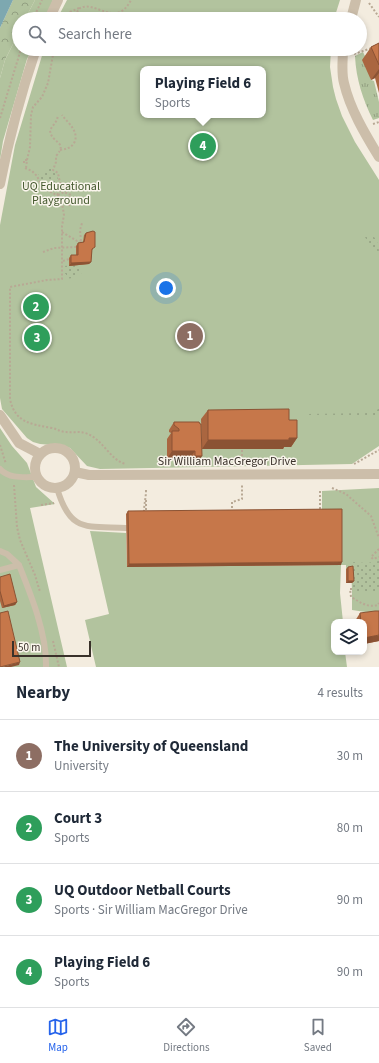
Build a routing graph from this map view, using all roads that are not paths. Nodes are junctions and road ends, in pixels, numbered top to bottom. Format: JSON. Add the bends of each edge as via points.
{"nodes":[{"id":1,"x":58,"y":0,"type":"edge"},
{"id":2,"x":356,"y":0,"type":"edge"},
{"id":3,"x":52,"y":12,"type":"edge"},
{"id":4,"x":353,"y":12,"type":"edge"},
{"id":5,"x":34,"y":56,"type":"edge"},
{"id":6,"x":343,"y":56,"type":"edge"},
{"id":7,"x":379,"y":157,"type":"edge"},
{"id":8,"x":0,"y":184,"type":"edge"},
{"id":9,"x":0,"y":415,"type":"edge"},
{"id":10,"x":40,"y":454,"type":"junction"},
{"id":11,"x":2,"y":471,"type":"edge"},
{"id":12,"x":75,"y":472,"type":"junction"},
{"id":13,"x":379,"y":474,"type":"edge"},
{"id":14,"x":36,"y":477,"type":"junction"},
{"id":15,"x":57,"y":488,"type":"junction"},
{"id":16,"x":126,"y":528,"type":"dead end"},
{"id":17,"x":0,"y":551,"type":"edge"},
{"id":18,"x":19,"y":565,"type":"junction"},
{"id":19,"x":0,"y":570,"type":"edge"},
{"id":20,"x":46,"y":667,"type":"edge"}],
"edges":[{"from":1,"to":3,"type":"street"},
{"from":2,"to":4,"type":"street"},
{"from":5,"to":8,"type":"street","via":[[8,144]]},
{"from":6,"to":7,"type":"street","via":[[344,83],[354,111]]},
{"from":9,"to":10,"type":"street","via":[[19,442]]},
{"from":10,"to":12,"type":"street","via":[[51,448],[62,449],[72,457]]},
{"from":10,"to":14,"type":"street","via":[[35,464]]},
{"from":11,"to":14,"type":"lane","via":[[14,477]]},
{"from":12,"to":13,"type":"street","name":"Sir William MacGregor Drive","via":[[89,475]]},
{"from":12,"to":15,"type":"street","via":[[68,483]]},
{"from":14,"to":15,"type":"street","via":[[46,486]]},
{"from":15,"to":16,"type":"lane","via":[[67,513],[75,522],[91,526]]},
{"from":17,"to":18,"type":"lane","via":[[8,554]]},
{"from":18,"to":19,"type":"lane"},
{"from":18,"to":20,"type":"lane","via":[[39,622]]}]}
